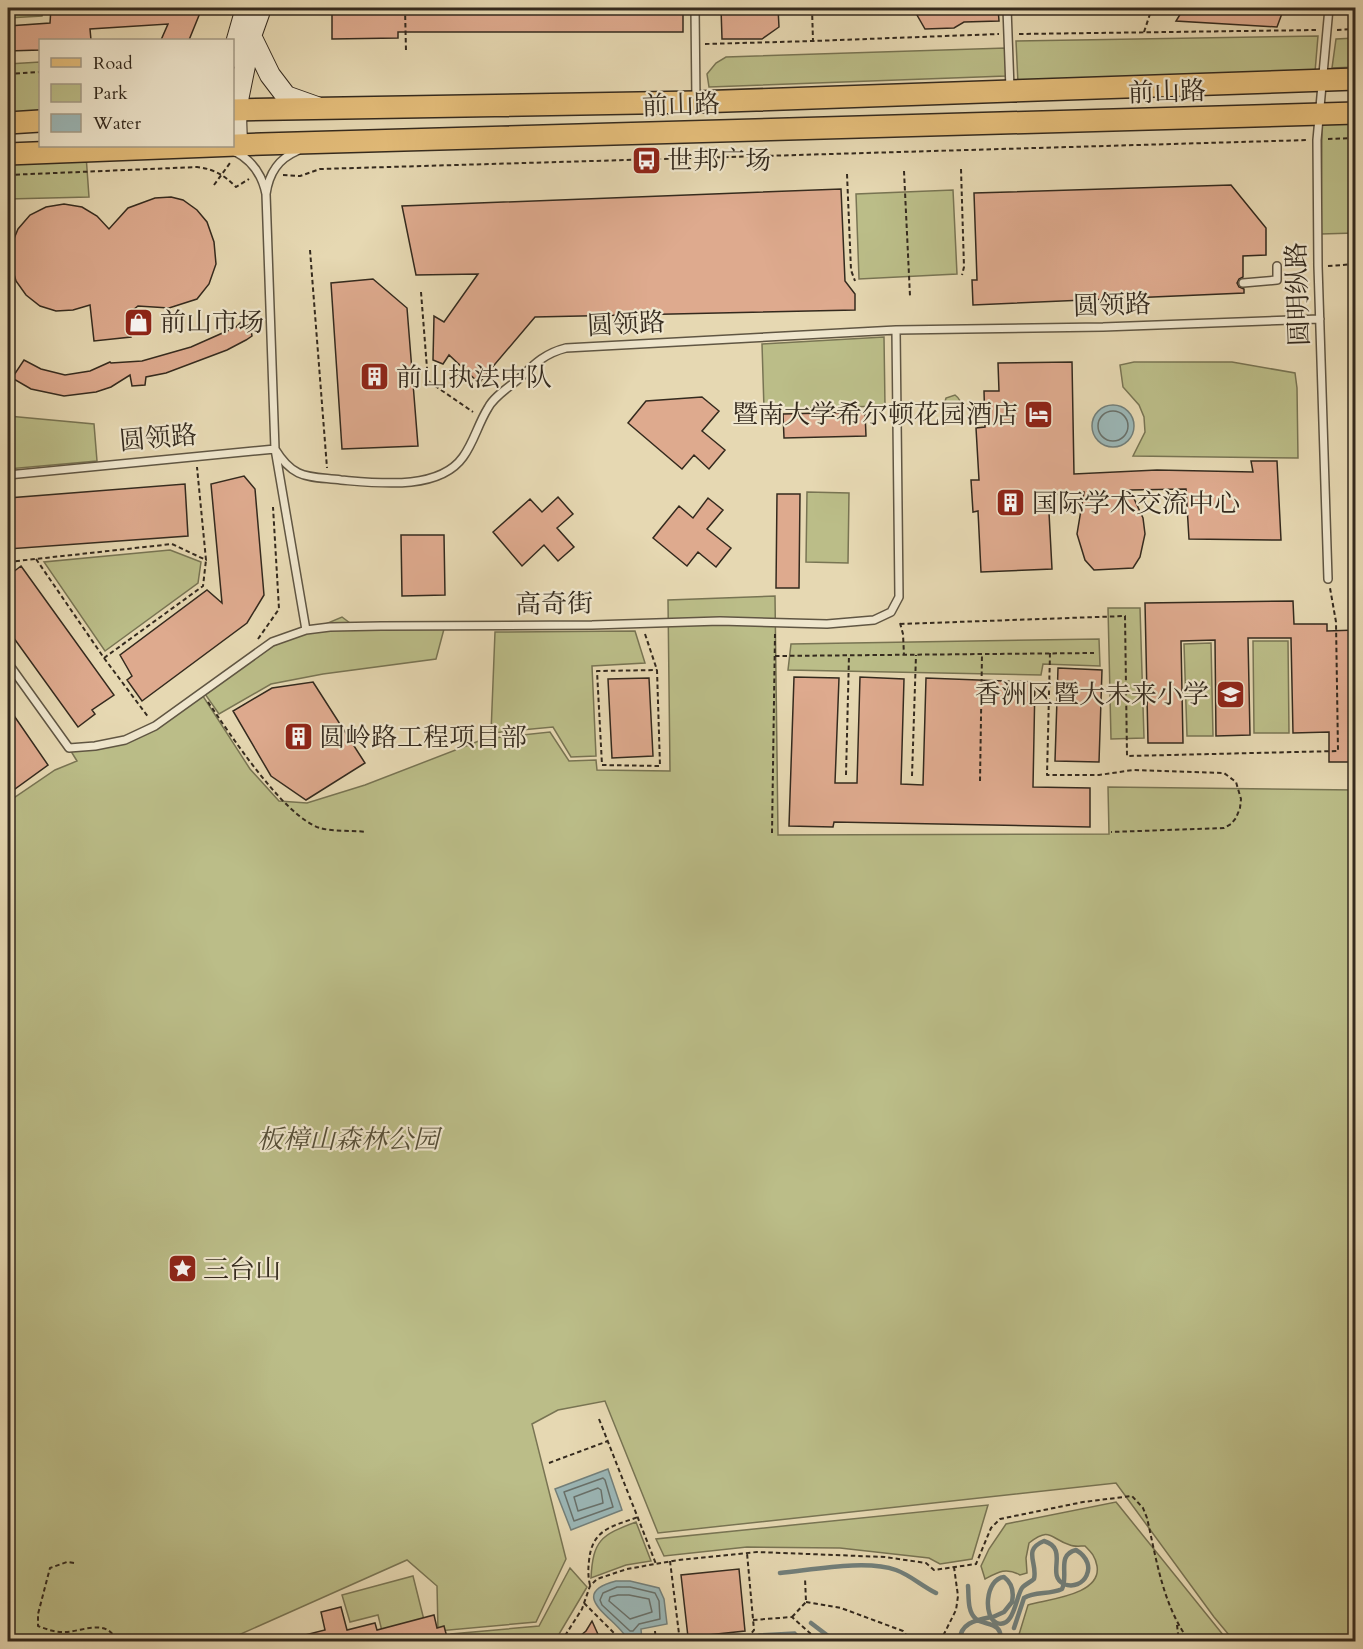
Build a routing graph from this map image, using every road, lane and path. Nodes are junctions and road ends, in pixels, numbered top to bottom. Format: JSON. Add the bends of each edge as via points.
{"nodes":[{"id":1,"x":246,"y":8,"type":"edge"},
{"id":2,"x":261,"y":8,"type":"edge"},
{"id":3,"x":405,"y":8,"type":"edge"},
{"id":4,"x":695,"y":8,"type":"edge"},
{"id":5,"x":812,"y":8,"type":"edge"},
{"id":6,"x":1007,"y":8,"type":"edge"},
{"id":7,"x":1152,"y":8,"type":"edge"},
{"id":8,"x":1329,"y":8,"type":"edge"},
{"id":9,"x":1356,"y":29,"type":"edge"},
{"id":10,"x":1327,"y":30,"type":"junction"},
{"id":11,"x":1144,"y":32,"type":"junction"},
{"id":12,"x":1008,"y":34,"type":"junction"},
{"id":13,"x":241,"y":40,"type":"edge"},
{"id":14,"x":813,"y":41,"type":"junction"},
{"id":15,"x":695,"y":44,"type":"junction"},
{"id":16,"x":406,"y":51,"type":"dead end"},
{"id":17,"x":39,"y":72,"type":"edge"},
{"id":18,"x":8,"y":74,"type":"edge"},
{"id":19,"x":1356,"y":79,"type":"edge"},
{"id":20,"x":1321,"y":80,"type":"junction"},
{"id":21,"x":1010,"y":91,"type":"junction"},
{"id":22,"x":696,"y":102,"type":"junction"},
{"id":23,"x":320,"y":108,"type":"junction"},
{"id":24,"x":234,"y":110,"type":"edge"},
{"id":25,"x":1356,"y":113,"type":"edge"},
{"id":26,"x":1319,"y":115,"type":"junction"},
{"id":27,"x":39,"y":121,"type":"edge"},
{"id":28,"x":8,"y":123,"type":"edge"},
{"id":29,"x":1356,"y":138,"type":"edge"},
{"id":30,"x":1317,"y":140,"type":"junction"},
{"id":31,"x":321,"y":142,"type":"junction"},
{"id":32,"x":234,"y":146,"type":"edge"},
{"id":33,"x":224,"y":147,"type":"edge"},
{"id":34,"x":8,"y":154,"type":"edge"},
{"id":35,"x":961,"y":170,"type":"dead end"},
{"id":36,"x":904,"y":171,"type":"dead end"},
{"id":37,"x":259,"y":173,"type":"junction"},
{"id":38,"x":272,"y":173,"type":"junction"},
{"id":39,"x":222,"y":174,"type":"junction"},
{"id":40,"x":847,"y":174,"type":"dead end"},
{"id":41,"x":8,"y":175,"type":"edge"},
{"id":42,"x":214,"y":185,"type":"dead end"},
{"id":43,"x":266,"y":194,"type":"junction"},
{"id":44,"x":310,"y":249,"type":"dead end"},
{"id":45,"x":1356,"y":264,"type":"edge"},
{"id":46,"x":1277,"y":266,"type":"joint"},
{"id":47,"x":1318,"y":266,"type":"junction"},
{"id":48,"x":962,"y":275,"type":"dead end"},
{"id":49,"x":855,"y":281,"type":"dead end"},
{"id":50,"x":1244,"y":283,"type":"dead end"},
{"id":51,"x":421,"y":291,"type":"dead end"},
{"id":52,"x":910,"y":296,"type":"dead end"},
{"id":53,"x":1320,"y":319,"type":"junction"},
{"id":54,"x":896,"y":330,"type":"junction"},
{"id":55,"x":483,"y":419,"type":"junction"},
{"id":56,"x":275,"y":449,"type":"junction"},
{"id":57,"x":196,"y":456,"type":"junction"},
{"id":58,"x":8,"y":475,"type":"edge"},
{"id":59,"x":328,"y":478,"type":"junction"},
{"id":60,"x":273,"y":506,"type":"dead end"},
{"id":61,"x":36,"y":559,"type":"junction"},
{"id":62,"x":206,"y":560,"type":"junction"},
{"id":63,"x":8,"y":562,"type":"edge"},
{"id":64,"x":1328,"y":579,"type":"joint"},
{"id":65,"x":891,"y":612,"type":"junction"},
{"id":66,"x":775,"y":622,"type":"junction"},
{"id":67,"x":641,"y":623,"type":"junction"},
{"id":68,"x":900,"y":624,"type":"junction"},
{"id":69,"x":306,"y":630,"type":"junction"},
{"id":70,"x":1050,"y":653,"type":"junction"},
{"id":71,"x":1094,"y":653,"type":"dead end"},
{"id":72,"x":982,"y":654,"type":"junction"},
{"id":73,"x":849,"y":655,"type":"junction"},
{"id":74,"x":904,"y":655,"type":"junction"},
{"id":75,"x":916,"y":655,"type":"junction"},
{"id":76,"x":253,"y":656,"type":"junction"},
{"id":77,"x":775,"y":656,"type":"junction"},
{"id":78,"x":104,"y":658,"type":"junction"},
{"id":79,"x":8,"y":663,"type":"edge"},
{"id":80,"x":657,"y":670,"type":"junction"},
{"id":81,"x":201,"y":693,"type":"junction"},
{"id":82,"x":155,"y":726,"type":"junction"},
{"id":83,"x":846,"y":775,"type":"dead end"},
{"id":84,"x":912,"y":776,"type":"dead end"},
{"id":85,"x":980,"y":781,"type":"dead end"},
{"id":86,"x":366,"y":832,"type":"dead end"},
{"id":87,"x":1111,"y":832,"type":"dead end"},
{"id":88,"x":772,"y":833,"type":"dead end"},
{"id":89,"x":599,"y":1419,"type":"dead end"},
{"id":90,"x":608,"y":1441,"type":"junction"},
{"id":91,"x":549,"y":1463,"type":"dead end"},
{"id":92,"x":638,"y":1517,"type":"junction"},
{"id":93,"x":747,"y":1553,"type":"junction"},
{"id":94,"x":670,"y":1561,"type":"junction"},
{"id":95,"x":74,"y":1563,"type":"dead end"},
{"id":96,"x":656,"y":1564,"type":"junction"},
{"id":97,"x":954,"y":1567,"type":"junction"},
{"id":98,"x":805,"y":1578,"type":"dead end"},
{"id":99,"x":590,"y":1586,"type":"junction"},
{"id":100,"x":806,"y":1602,"type":"junction"},
{"id":101,"x":584,"y":1603,"type":"junction"},
{"id":102,"x":792,"y":1617,"type":"junction"},
{"id":103,"x":753,"y":1620,"type":"junction"},
{"id":104,"x":1178,"y":1625,"type":"junction"},
{"id":105,"x":655,"y":1631,"type":"dead end"},
{"id":106,"x":150,"y":1635,"type":"dead end"},
{"id":107,"x":117,"y":1641,"type":"edge"},
{"id":108,"x":130,"y":1641,"type":"edge"},
{"id":109,"x":561,"y":1641,"type":"edge"},
{"id":110,"x":618,"y":1641,"type":"edge"},
{"id":111,"x":656,"y":1641,"type":"edge"},
{"id":112,"x":680,"y":1641,"type":"edge"},
{"id":113,"x":741,"y":1641,"type":"edge"},
{"id":114,"x":820,"y":1641,"type":"edge"},
{"id":115,"x":912,"y":1641,"type":"edge"},
{"id":116,"x":940,"y":1641,"type":"edge"},
{"id":117,"x":1179,"y":1641,"type":"edge"},
{"id":118,"x":1190,"y":1641,"type":"edge"}],
"edges":[{"from":1,"to":13,"type":"main road"},
{"from":2,"to":13,"type":"main road"},
{"from":3,"to":16,"type":"path"},
{"from":4,"to":15,"type":"lane"},
{"from":5,"to":14,"type":"path"},
{"from":6,"to":12,"type":"lane"},
{"from":7,"to":11,"type":"path"},
{"from":8,"to":10,"type":"lane","name":"圆明纵路"},
{"from":9,"to":10,"type":"path"},
{"from":10,"to":11,"type":"path"},
{"from":10,"to":20,"type":"lane","name":"圆明纵路"},
{"from":11,"to":12,"type":"path"},
{"from":12,"to":14,"type":"path"},
{"from":12,"to":21,"type":"lane"},
{"from":13,"to":23,"type":"main road","via":[[286,96]]},
{"from":13,"to":24,"type":"main road"},
{"from":14,"to":15,"type":"path"},
{"from":15,"to":22,"type":"lane"},
{"from":17,"to":18,"type":"path"},
{"from":19,"to":20,"type":"main road","name":"前山路"},
{"from":20,"to":21,"type":"main road","name":"前山路"},
{"from":20,"to":26,"type":"lane","name":"圆明纵路"},
{"from":21,"to":22,"type":"main road","name":"前山路"},
{"from":22,"to":23,"type":"main road","name":"前山路"},
{"from":23,"to":24,"type":"main road","name":"前山路"},
{"from":25,"to":26,"type":"main road","name":"前山路"},
{"from":26,"to":30,"type":"lane","name":"圆明纵路"},
{"from":26,"to":31,"type":"main road","name":"前山路"},
{"from":27,"to":28,"type":"main road"},
{"from":29,"to":30,"type":"path"},
{"from":30,"to":38,"type":"path","via":[[332,168],[291,177]]},
{"from":30,"to":47,"type":"lane","name":"圆明纵路"},
{"from":31,"to":32,"type":"main road","name":"前山路"},
{"from":31,"to":38,"type":"lane","via":[[286,156]]},
{"from":33,"to":34,"type":"main road","name":"前山路"},
{"from":33,"to":37,"type":"lane","via":[[251,163]]},
{"from":33,"to":39,"type":"path"},
{"from":35,"to":48,"type":"path"},
{"from":36,"to":52,"type":"path"},
{"from":37,"to":39,"type":"path","via":[[236,187]]},
{"from":37,"to":43,"type":"lane"},
{"from":38,"to":43,"type":"lane"},
{"from":39,"to":41,"type":"path","via":[[197,167]]},
{"from":39,"to":42,"type":"path"},
{"from":40,"to":49,"type":"path"},
{"from":43,"to":56,"type":"lane"},
{"from":44,"to":59,"type":"path"},
{"from":45,"to":47,"type":"path"},
{"from":46,"to":47,"type":"path"},
{"from":46,"to":50,"type":"lane","via":[[1277,280]]},
{"from":47,"to":53,"type":"lane","name":"圆明纵路"},
{"from":51,"to":55,"type":"path","via":[[428,381]]},
{"from":53,"to":54,"type":"lane","name":"圆领路"},
{"from":53,"to":64,"type":"lane","name":"圆明纵路"},
{"from":54,"to":55,"type":"lane","name":"圆领路","via":[[552,351],[488,406]]},
{"from":54,"to":65,"type":"lane","via":[[899,597]]},
{"from":55,"to":59,"type":"lane","name":"圆领路","via":[[462,458],[432,478],[374,483]]},
{"from":56,"to":57,"type":"lane","name":"圆领路"},
{"from":56,"to":59,"type":"lane","name":"圆领路","via":[[294,473]]},
{"from":56,"to":69,"type":"lane"},
{"from":57,"to":58,"type":"lane","name":"圆领路"},
{"from":57,"to":62,"type":"path"},
{"from":60,"to":76,"type":"path","via":[[279,609],[259,636]]},
{"from":61,"to":62,"type":"path","via":[[172,544]]},
{"from":61,"to":63,"type":"path"},
{"from":61,"to":78,"type":"path"},
{"from":62,"to":78,"type":"path","via":[[203,586]]},
{"from":64,"to":68,"type":"path","via":[[1336,622],[1338,751],[1127,756],[1125,616]]},
{"from":65,"to":66,"type":"lane","name":"高奇街","via":[[874,620],[826,624]]},
{"from":65,"to":68,"type":"path"},
{"from":66,"to":67,"type":"lane","name":"高奇街"},
{"from":66,"to":77,"type":"path"},
{"from":67,"to":69,"type":"lane","name":"高奇街"},
{"from":67,"to":80,"type":"path"},
{"from":68,"to":74,"type":"path"},
{"from":69,"to":76,"type":"lane","name":"高奇街","via":[[272,642]]},
{"from":70,"to":71,"type":"path"},
{"from":70,"to":72,"type":"path"},
{"from":70,"to":87,"type":"path","via":[[1047,775],[1099,776],[1133,770],[1216,772],[1230,777],[1239,789],[1240,808],[1224,828]]},
{"from":72,"to":75,"type":"path"},
{"from":72,"to":85,"type":"path"},
{"from":73,"to":74,"type":"path"},
{"from":73,"to":77,"type":"path"},
{"from":73,"to":83,"type":"path"},
{"from":74,"to":75,"type":"path"},
{"from":75,"to":84,"type":"path"},
{"from":76,"to":81,"type":"lane","name":"高奇街"},
{"from":77,"to":88,"type":"path"},
{"from":78,"to":82,"type":"path"},
{"from":79,"to":82,"type":"lane","name":"高奇街","via":[[69,748],[125,740]]},
{"from":80,"to":80,"type":"path","via":[[660,766],[602,765],[597,671]]},
{"from":81,"to":82,"type":"lane","name":"高奇街"},
{"from":81,"to":86,"type":"path","via":[[254,766],[303,819],[320,828]]},
{"from":89,"to":90,"type":"path"},
{"from":90,"to":91,"type":"path"},
{"from":90,"to":92,"type":"path"},
{"from":92,"to":96,"type":"path"},
{"from":92,"to":99,"type":"path","via":[[611,1527],[591,1545]]},
{"from":93,"to":94,"type":"path"},
{"from":93,"to":97,"type":"path","via":[[843,1554],[926,1563],[934,1570]]},
{"from":93,"to":103,"type":"path"},
{"from":94,"to":96,"type":"path"},
{"from":94,"to":112,"type":"path"},
{"from":95,"to":107,"type":"path","via":[[50,1568],[38,1626],[63,1632],[102,1627],[111,1630]]},
{"from":96,"to":99,"type":"path","via":[[627,1569],[597,1579]]},
{"from":97,"to":104,"type":"path","via":[[976,1564],[991,1528],[1000,1519],[1132,1496],[1147,1518],[1167,1601]]},
{"from":97,"to":116,"type":"path","via":[[956,1610]]},
{"from":98,"to":100,"type":"path"},
{"from":99,"to":101,"type":"path"},
{"from":100,"to":102,"type":"path"},
{"from":100,"to":115,"type":"path","via":[[841,1608],[893,1627]]},
{"from":101,"to":109,"type":"path"},
{"from":101,"to":110,"type":"path"},
{"from":102,"to":103,"type":"path"},
{"from":102,"to":114,"type":"path"},
{"from":103,"to":113,"type":"path","via":[[754,1630]]},
{"from":104,"to":117,"type":"path"},
{"from":104,"to":118,"type":"path"},
{"from":105,"to":111,"type":"path"},
{"from":106,"to":108,"type":"path"}]}
